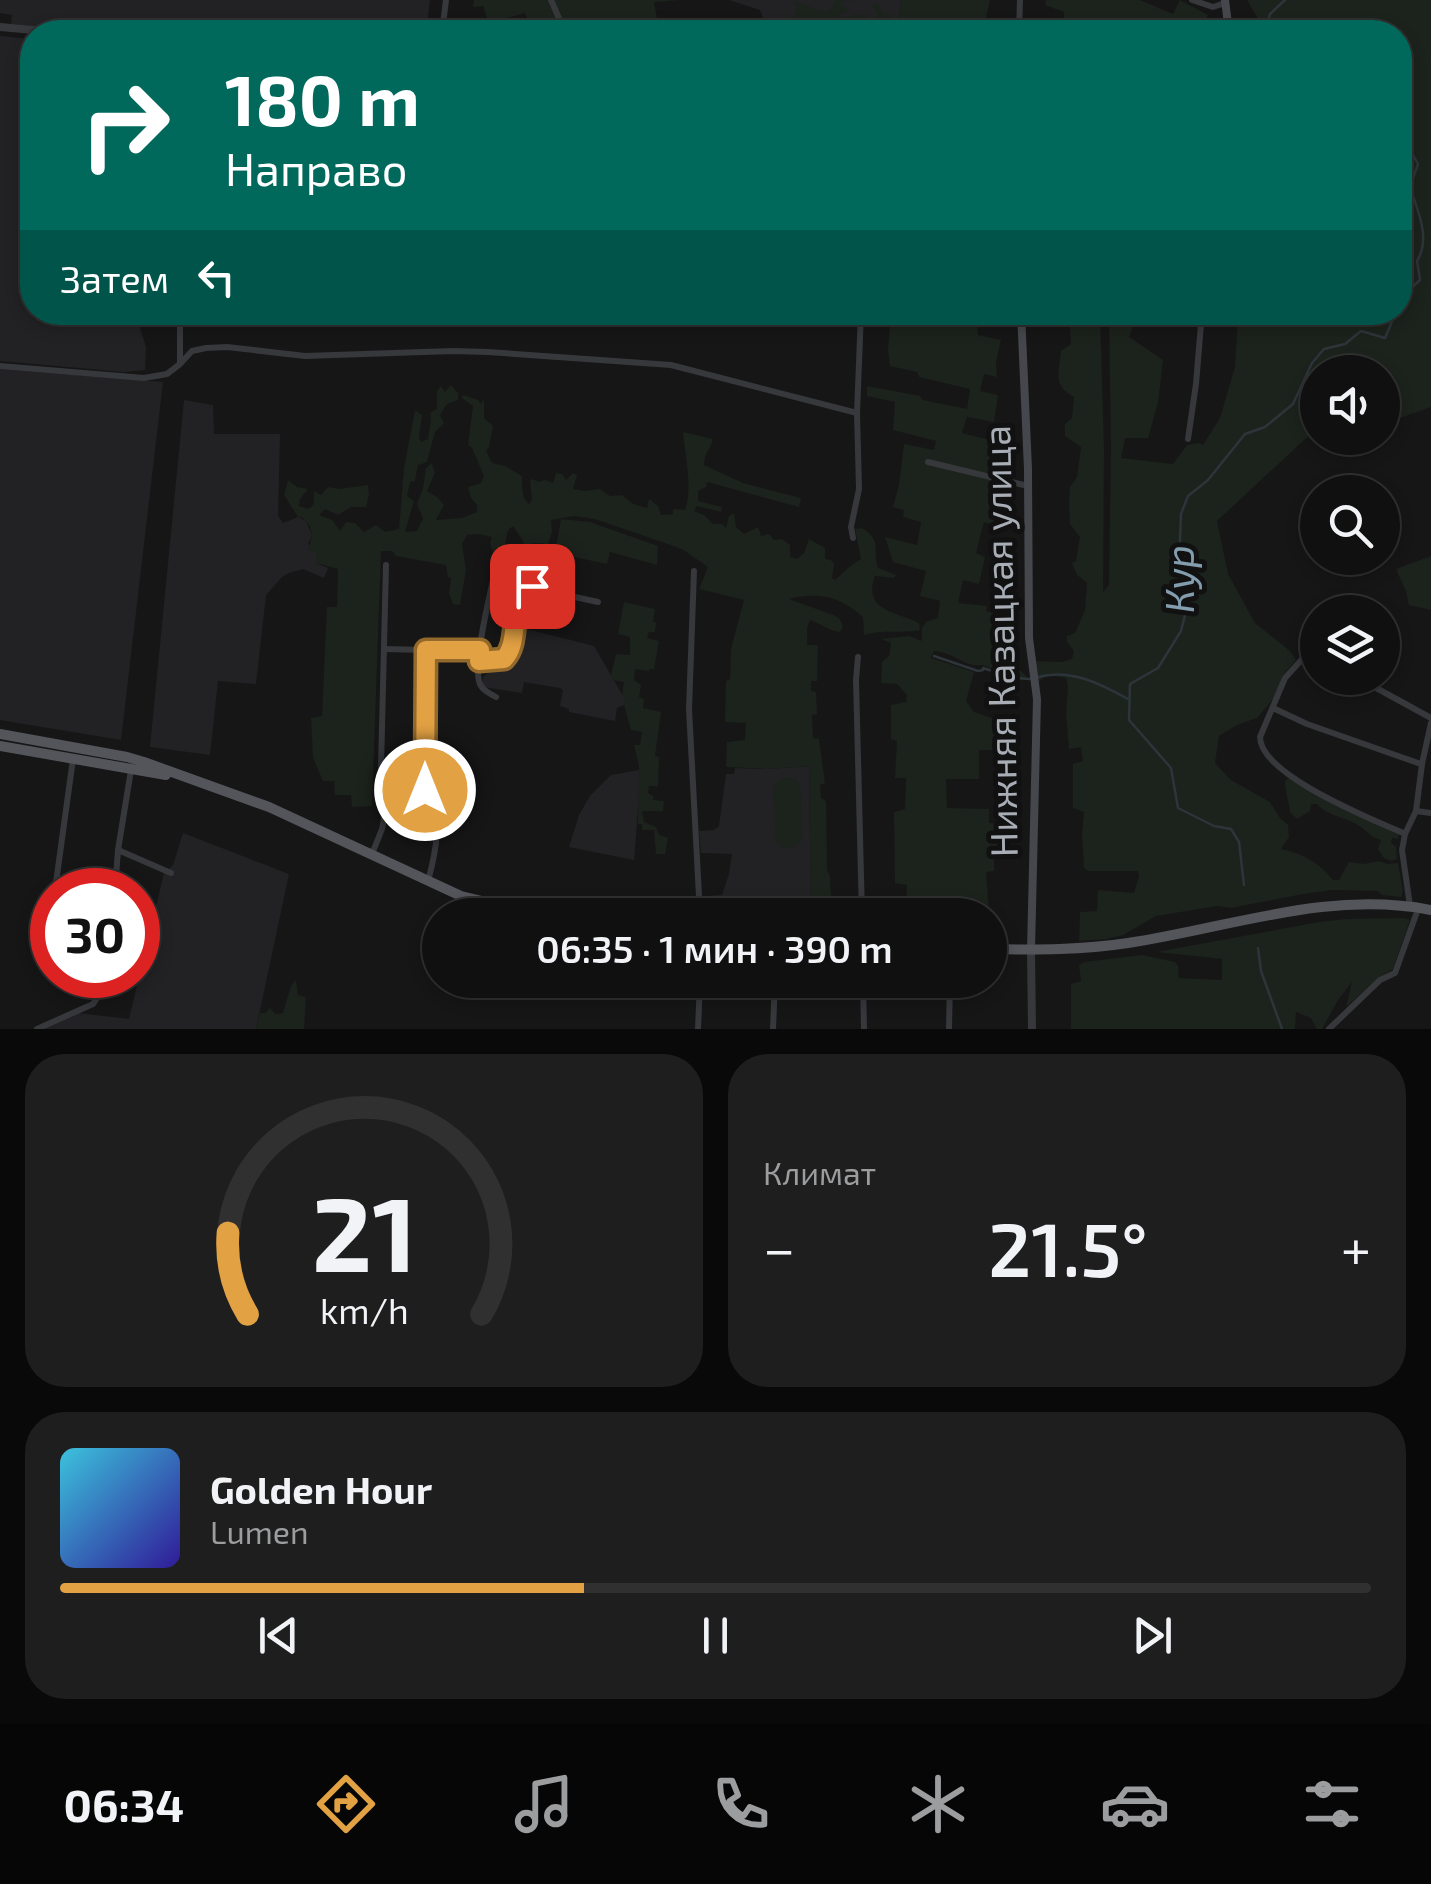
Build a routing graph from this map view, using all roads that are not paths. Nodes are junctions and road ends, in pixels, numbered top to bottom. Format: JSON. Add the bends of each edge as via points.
{"nodes":[{"id":1,"x":1192,"y":0,"type":"edge"},
{"id":2,"x":1225,"y":1,"type":"edge"},
{"id":3,"x":180,"y":325,"type":"edge"},
{"id":4,"x":860,"y":325,"type":"edge"},
{"id":5,"x":1022,"y":325,"type":"edge"},
{"id":6,"x":1201,"y":325,"type":"edge"},
{"id":7,"x":180,"y":364,"type":"junction"},
{"id":8,"x":0,"y":366,"type":"edge"},
{"id":9,"x":856,"y":413,"type":"junction"},
{"id":10,"x":1188,"y":438,"type":"dead end"},
{"id":11,"x":928,"y":462,"type":"dead end"},
{"id":12,"x":1028,"y":486,"type":"junction"},
{"id":13,"x":852,"y":538,"type":"dead end"},
{"id":14,"x":386,"y":565,"type":"dead end"},
{"id":15,"x":694,"y":571,"type":"dead end"},
{"id":16,"x":494,"y":576,"type":"dead end"},
{"id":17,"x":598,"y":602,"type":"dead end"},
{"id":18,"x":384,"y":650,"type":"junction"},
{"id":19,"x":426,"y":650,"type":"junction"},
{"id":20,"x":480,"y":650,"type":"junction"},
{"id":21,"x":858,"y":657,"type":"dead end"},
{"id":22,"x":479,"y":661,"type":"junction"},
{"id":23,"x":1300,"y":662,"type":"edge"},
{"id":24,"x":1387,"y":695,"type":"edge"},
{"id":25,"x":496,"y":697,"type":"dead end"},
{"id":26,"x":1273,"y":708,"type":"junction"},
{"id":27,"x":1431,"y":721,"type":"edge"},
{"id":28,"x":0,"y":734,"type":"edge"},
{"id":29,"x":0,"y":746,"type":"edge"},
{"id":30,"x":42,"y":748,"type":"junction"},
{"id":31,"x":73,"y":759,"type":"junction"},
{"id":32,"x":1422,"y":764,"type":"junction"},
{"id":33,"x":136,"y":767,"type":"junction"},
{"id":34,"x":1416,"y":812,"type":"junction"},
{"id":35,"x":1431,"y":812,"type":"edge"},
{"id":36,"x":1405,"y":834,"type":"junction"},
{"id":37,"x":118,"y":850,"type":"junction"},
{"id":38,"x":372,"y":856,"type":"junction"},
{"id":39,"x":59,"y":868,"type":"edge"},
{"id":40,"x":117,"y":868,"type":"edge"},
{"id":41,"x":171,"y":873,"type":"dead end"},
{"id":42,"x":428,"y":882,"type":"junction"},
{"id":43,"x":472,"y":898,"type":"edge"},
{"id":44,"x":699,"y":898,"type":"edge"},
{"id":45,"x":862,"y":898,"type":"edge"},
{"id":46,"x":1420,"y":908,"type":"edge"},
{"id":47,"x":1007,"y":950,"type":"edge"},
{"id":48,"x":1032,"y":950,"type":"junction"},
{"id":49,"x":98,"y":998,"type":"edge"},
{"id":50,"x":699,"y":998,"type":"edge"},
{"id":51,"x":775,"y":998,"type":"edge"},
{"id":52,"x":864,"y":998,"type":"edge"},
{"id":53,"x":950,"y":998,"type":"edge"},
{"id":54,"x":37,"y":1029,"type":"edge"},
{"id":55,"x":698,"y":1029,"type":"edge"},
{"id":56,"x":774,"y":1029,"type":"edge"},
{"id":57,"x":864,"y":1029,"type":"edge"},
{"id":58,"x":950,"y":1029,"type":"edge"},
{"id":59,"x":1032,"y":1029,"type":"edge"},
{"id":60,"x":1329,"y":1029,"type":"edge"}],
"edges":[{"from":1,"to":2,"type":"street","via":[[1213,7]]},
{"from":3,"to":7,"type":"street"},
{"from":4,"to":9,"type":"street"},
{"from":5,"to":12,"type":"main road","name":"Нижняя Казацкая улица"},
{"from":6,"to":10,"type":"street"},
{"from":7,"to":8,"type":"street","via":[[144,378]]},
{"from":7,"to":9,"type":"street","via":[[198,348],[228,347],[306,356],[454,350],[618,360],[670,364]]},
{"from":9,"to":13,"type":"street"},
{"from":11,"to":12,"type":"street"},
{"from":12,"to":48,"type":"main road","name":"Нижняя Казацкая улица","via":[[1029,638],[1037,699]]},
{"from":14,"to":18,"type":"street"},
{"from":15,"to":44,"type":"street","via":[[689,724]]},
{"from":16,"to":20,"type":"street"},
{"from":17,"to":22,"type":"street","via":[[529,587],[517,609],[509,655]]},
{"from":18,"to":19,"type":"street"},
{"from":18,"to":38,"type":"street","via":[[384,818]]},
{"from":19,"to":20,"type":"street"},
{"from":19,"to":42,"type":"street","via":[[425,790],[436,808]]},
{"from":20,"to":22,"type":"street"},
{"from":21,"to":45,"type":"street"},
{"from":22,"to":25,"type":"street","via":[[480,685]]},
{"from":23,"to":26,"type":"street"},
{"from":24,"to":27,"type":"street"},
{"from":26,"to":32,"type":"street"},
{"from":26,"to":36,"type":"street","via":[[1260,746],[1280,770]]},
{"from":27,"to":32,"type":"street"},
{"from":28,"to":30,"type":"main road"},
{"from":29,"to":30,"type":"main road"},
{"from":30,"to":31,"type":"main road"},
{"from":30,"to":33,"type":"main road"},
{"from":31,"to":33,"type":"main road"},
{"from":31,"to":39,"type":"street"},
{"from":32,"to":34,"type":"street"},
{"from":33,"to":37,"type":"street"},
{"from":33,"to":38,"type":"main road","via":[[269,807]]},
{"from":34,"to":35,"type":"street"},
{"from":34,"to":36,"type":"street"},
{"from":36,"to":46,"type":"street","via":[[1402,850]]},
{"from":37,"to":40,"type":"street"},
{"from":37,"to":41,"type":"street"},
{"from":38,"to":42,"type":"main road"},
{"from":42,"to":43,"type":"main road"},
{"from":46,"to":48,"type":"main road","via":[[1304,908],[1128,943]]},
{"from":46,"to":60,"type":"street","via":[[1396,973]]},
{"from":47,"to":48,"type":"main road"},
{"from":48,"to":59,"type":"street","name":"Нижняя Казацкая улица"},
{"from":49,"to":54,"type":"street"},
{"from":50,"to":55,"type":"street"},
{"from":51,"to":56,"type":"street"},
{"from":52,"to":57,"type":"street"},
{"from":53,"to":58,"type":"street"}]}
